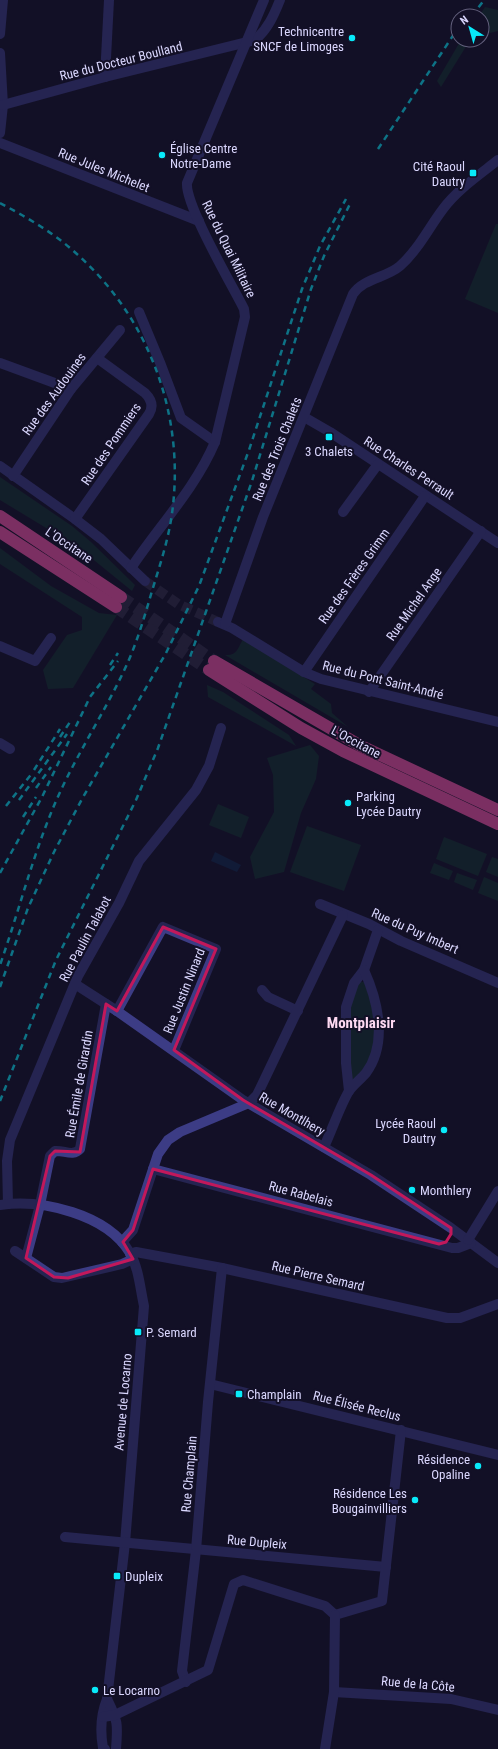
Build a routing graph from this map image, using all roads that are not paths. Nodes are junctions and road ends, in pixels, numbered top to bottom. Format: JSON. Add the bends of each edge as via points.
{"nodes":[{"id":1,"x":3,"y":0,"type":"edge"},
{"id":2,"x":109,"y":0,"type":"edge"},
{"id":3,"x":264,"y":0,"type":"edge"},
{"id":4,"x":280,"y":0,"type":"edge"},
{"id":5,"x":0,"y":34,"type":"edge"},
{"id":6,"x":245,"y":43,"type":"junction"},
{"id":7,"x":0,"y":53,"type":"edge"},
{"id":8,"x":105,"y":77,"type":"junction"},
{"id":9,"x":1,"y":90,"type":"edge"},
{"id":10,"x":3,"y":105,"type":"junction"},
{"id":11,"x":0,"y":133,"type":"edge"},
{"id":12,"x":0,"y":143,"type":"edge"},
{"id":13,"x":498,"y":160,"type":"edge"},
{"id":14,"x":199,"y":221,"type":"junction"},
{"id":15,"x":139,"y":312,"type":"dead end"},
{"id":16,"x":120,"y":330,"type":"dead end"},
{"id":17,"x":97,"y":358,"type":"junction"},
{"id":18,"x":0,"y":363,"type":"edge"},
{"id":19,"x":71,"y":389,"type":"junction"},
{"id":20,"x":304,"y":417,"type":"junction"},
{"id":21,"x":215,"y":442,"type":"junction"},
{"id":22,"x":378,"y":464,"type":"junction"},
{"id":23,"x":0,"y":466,"type":"edge"},
{"id":24,"x":13,"y":476,"type":"junction"},
{"id":25,"x":425,"y":496,"type":"junction"},
{"id":26,"x":343,"y":512,"type":"dead end"},
{"id":27,"x":0,"y":516,"type":"edge"},
{"id":28,"x":75,"y":519,"type":"junction"},
{"id":29,"x":481,"y":531,"type":"junction"},
{"id":30,"x":0,"y":532,"type":"edge"},
{"id":31,"x":498,"y":543,"type":"edge"},
{"id":32,"x":131,"y":568,"type":"junction"},
{"id":33,"x":145,"y":581,"type":"tunnel mouth"},
{"id":34,"x":221,"y":623,"type":"joint"},
{"id":35,"x":51,"y":638,"type":"dead end"},
{"id":36,"x":0,"y":646,"type":"edge"},
{"id":37,"x":304,"y":672,"type":"junction"},
{"id":38,"x":369,"y":692,"type":"junction"},
{"id":39,"x":498,"y":722,"type":"edge"},
{"id":40,"x":221,"y":728,"type":"dead end"},
{"id":41,"x":0,"y":744,"type":"edge"},
{"id":42,"x":10,"y":749,"type":"dead end"},
{"id":43,"x":498,"y":810,"type":"edge"},
{"id":44,"x":498,"y":824,"type":"edge"},
{"id":45,"x":320,"y":904,"type":"dead end"},
{"id":46,"x":343,"y":915,"type":"junction"},
{"id":47,"x":378,"y":930,"type":"junction"},
{"id":48,"x":364,"y":970,"type":"junction"},
{"id":49,"x":498,"y":983,"type":"edge"},
{"id":50,"x":75,"y":984,"type":"junction"},
{"id":51,"x":262,"y":990,"type":"dead end"},
{"id":52,"x":106,"y":1004,"type":"junction"},
{"id":53,"x":117,"y":1010,"type":"junction"},
{"id":54,"x":298,"y":1011,"type":"junction"},
{"id":55,"x":174,"y":1050,"type":"junction"},
{"id":56,"x":349,"y":1091,"type":"junction"},
{"id":57,"x":249,"y":1103,"type":"junction"},
{"id":58,"x":324,"y":1147,"type":"junction"},
{"id":59,"x":153,"y":1169,"type":"junction"},
{"id":60,"x":498,"y":1191,"type":"edge"},
{"id":61,"x":4,"y":1204,"type":"edge"},
{"id":62,"x":40,"y":1205,"type":"junction"},
{"id":63,"x":451,"y":1228,"type":"junction"},
{"id":64,"x":469,"y":1241,"type":"junction"},
{"id":65,"x":122,"y":1242,"type":"junction"},
{"id":66,"x":443,"y":1244,"type":"junction"},
{"id":67,"x":15,"y":1251,"type":"dead end"},
{"id":68,"x":131,"y":1256,"type":"junction"},
{"id":69,"x":26,"y":1258,"type":"junction"},
{"id":70,"x":498,"y":1263,"type":"edge"},
{"id":71,"x":222,"y":1268,"type":"junction"},
{"id":72,"x":498,"y":1304,"type":"edge"},
{"id":73,"x":210,"y":1384,"type":"junction"},
{"id":74,"x":400,"y":1430,"type":"junction"},
{"id":75,"x":498,"y":1455,"type":"edge"},
{"id":76,"x":65,"y":1537,"type":"dead end"},
{"id":77,"x":125,"y":1543,"type":"junction"},
{"id":78,"x":196,"y":1550,"type":"junction"},
{"id":79,"x":386,"y":1567,"type":"junction"},
{"id":80,"x":335,"y":1615,"type":"junction"},
{"id":81,"x":186,"y":1682,"type":"junction"},
{"id":82,"x":334,"y":1692,"type":"junction"},
{"id":83,"x":107,"y":1699,"type":"junction"},
{"id":84,"x":498,"y":1710,"type":"edge"},
{"id":85,"x":115,"y":1716,"type":"junction"},
{"id":86,"x":103,"y":1717,"type":"junction"},
{"id":87,"x":103,"y":1749,"type":"edge"},
{"id":88,"x":116,"y":1749,"type":"edge"},
{"id":89,"x":325,"y":1749,"type":"edge"}],
"edges":[{"from":1,"to":5,"type":"street"},
{"from":2,"to":8,"type":"street"},
{"from":3,"to":6,"type":"street","name":"Rue du Quai Militaire"},
{"from":4,"to":6,"type":"street","name":"Rue du Docteur Boulland","via":[[262,34],[255,40]]},
{"from":6,"to":8,"type":"street","name":"Rue du Docteur Boulland"},
{"from":6,"to":14,"type":"street","name":"Rue du Quai Militaire","via":[[187,183],[186,190]]},
{"from":7,"to":9,"type":"street"},
{"from":8,"to":10,"type":"street","name":"Rue du Docteur Boulland"},
{"from":9,"to":10,"type":"street"},
{"from":10,"to":11,"type":"street"},
{"from":12,"to":14,"type":"street","name":"Rue Jules Michelet"},
{"from":13,"to":20,"type":"street","name":"Rue des Trois Chalets","via":[[443,208],[417,249],[399,267],[358,287]]},
{"from":14,"to":21,"type":"street","name":"Rue du Quai Militaire","via":[[244,309]]},
{"from":15,"to":21,"type":"street","via":[[181,418]]},
{"from":16,"to":17,"type":"street","name":"Rue des Audouines"},
{"from":17,"to":19,"type":"street","name":"Rue des Audouines"},
{"from":17,"to":28,"type":"street","name":"Rue des Pommiers","via":[[145,393],[152,407]]},
{"from":18,"to":19,"type":"street"},
{"from":19,"to":24,"type":"street","name":"Rue des Audouines"},
{"from":20,"to":22,"type":"street","name":"Rue Charles Perrault"},
{"from":20,"to":34,"type":"street","name":"Rue des Trois Chalets"},
{"from":21,"to":32,"type":"street","name":"Rue du Quai Militaire","via":[[195,482]]},
{"from":22,"to":25,"type":"street","name":"Rue Charles Perrault"},
{"from":22,"to":26,"type":"street"},
{"from":23,"to":24,"type":"street"},
{"from":24,"to":28,"type":"street"},
{"from":25,"to":29,"type":"street","name":"Rue Charles Perrault"},
{"from":25,"to":37,"type":"street","name":"Rue des Frères Grimm"},
{"from":27,"to":30,"type":"highway","name":"L'Occitane","via":[[119,602]]},
{"from":28,"to":32,"type":"street","via":[[101,539]]},
{"from":29,"to":31,"type":"street","name":"Rue Charles Perrault"},
{"from":29,"to":38,"type":"street","name":"Rue Michel Ange"},
{"from":32,"to":33,"type":"street"},
{"from":34,"to":37,"type":"street","name":"Rue du Pont Saint-André"},
{"from":35,"to":36,"type":"street","via":[[34,662]]},
{"from":37,"to":38,"type":"street","name":"Rue du Pont Saint-André"},
{"from":38,"to":39,"type":"street","name":"Rue du Pont Saint-André"},
{"from":40,"to":50,"type":"street","name":"Rue Paulin Talabot","via":[[208,766],[196,790],[139,861]]},
{"from":41,"to":42,"type":"street"},
{"from":43,"to":44,"type":"highway","name":"L'Occitane","via":[[361,746],[212,666],[301,728],[343,752]]},
{"from":45,"to":46,"type":"street","name":"Rue du Puy Imbert"},
{"from":46,"to":47,"type":"street","name":"Rue du Puy Imbert"},
{"from":46,"to":54,"type":"street"},
{"from":47,"to":48,"type":"street"},
{"from":47,"to":49,"type":"street","name":"Rue du Puy Imbert"},
{"from":48,"to":56,"type":"street","via":[[354,983],[346,1007]]},
{"from":48,"to":56,"type":"street","via":[[370,985],[380,1040],[366,1072]]},
{"from":50,"to":52,"type":"street","name":"Rue Montlhery"},
{"from":50,"to":61,"type":"street","name":"Rue Paulin Talabot","via":[[10,1140]]},
{"from":51,"to":54,"type":"street","via":[[268,997]]},
{"from":52,"to":53,"type":"street","name":"Rue Montlhery"},
{"from":52,"to":62,"type":"street","name":"Rue Émile de Girardin","via":[[80,1149],[72,1153],[58,1150],[52,1153]]},
{"from":53,"to":55,"type":"street","name":"Rue Montlhery"},
{"from":53,"to":55,"type":"street","name":"Rue Justin Ninard","via":[[163,927],[216,949]]},
{"from":54,"to":57,"type":"street","via":[[257,1095]]},
{"from":55,"to":57,"type":"street","name":"Rue Montlhery"},
{"from":56,"to":58,"type":"street"},
{"from":57,"to":58,"type":"street","name":"Rue Montlhery"},
{"from":57,"to":59,"type":"street","via":[[180,1132],[168,1140],[158,1154]]},
{"from":58,"to":63,"type":"street","name":"Rue Montlhery"},
{"from":59,"to":65,"type":"street","via":[[133,1230]]},
{"from":59,"to":66,"type":"street","name":"Rue Rabelais"},
{"from":60,"to":64,"type":"street"},
{"from":61,"to":62,"type":"street","name":"Avenue de Locarno"},
{"from":62,"to":65,"type":"street","name":"Avenue de Locarno","via":[[57,1208],[97,1223]]},
{"from":62,"to":69,"type":"street","name":"Rue Émile de Girardin"},
{"from":63,"to":64,"type":"street","name":"Rue Montlhery"},
{"from":63,"to":66,"type":"street","via":[[450,1238]]},
{"from":64,"to":66,"type":"street","name":"Rue Rabelais","via":[[458,1248]]},
{"from":64,"to":70,"type":"street","name":"Rue Montlhery"},
{"from":65,"to":68,"type":"street","name":"Avenue de Locarno"},
{"from":67,"to":69,"type":"street"},
{"from":68,"to":69,"type":"street","via":[[122,1264],[62,1278],[54,1277]]},
{"from":68,"to":71,"type":"street","name":"Rue Pierre Semard","via":[[136,1252]]},
{"from":68,"to":77,"type":"street","name":"Avenue de Locarno","via":[[137,1269],[144,1306]]},
{"from":71,"to":72,"type":"street","name":"Rue Pierre Semard","via":[[448,1318],[460,1318]]},
{"from":71,"to":73,"type":"street","name":"Rue Champlain"},
{"from":73,"to":74,"type":"street","name":"Rue Élisée Reclus"},
{"from":73,"to":78,"type":"street","name":"Rue Champlain"},
{"from":74,"to":75,"type":"street","name":"Rue Élisée Reclus"},
{"from":74,"to":79,"type":"street"},
{"from":76,"to":77,"type":"street","name":"Rue Dupleix"},
{"from":77,"to":78,"type":"street","name":"Rue Dupleix"},
{"from":77,"to":83,"type":"street","name":"Avenue de Locarno"},
{"from":78,"to":79,"type":"street","name":"Rue Dupleix"},
{"from":78,"to":81,"type":"street","name":"Rue Champlain","via":[[182,1671]]},
{"from":79,"to":80,"type":"street","via":[[382,1601]]},
{"from":80,"to":81,"type":"street","via":[[326,1606],[243,1580],[234,1584],[208,1670]]},
{"from":80,"to":82,"type":"street"},
{"from":81,"to":85,"type":"street"},
{"from":82,"to":84,"type":"street","name":"Rue de la Côte","via":[[451,1698]]},
{"from":82,"to":89,"type":"street"},
{"from":83,"to":85,"type":"street"},
{"from":83,"to":86,"type":"street","name":"Avenue de Locarno","via":[[102,1712]]},
{"from":85,"to":86,"type":"street"},
{"from":85,"to":88,"type":"street","via":[[118,1724]]},
{"from":86,"to":87,"type":"street","name":"Avenue de Locarno"}]}
